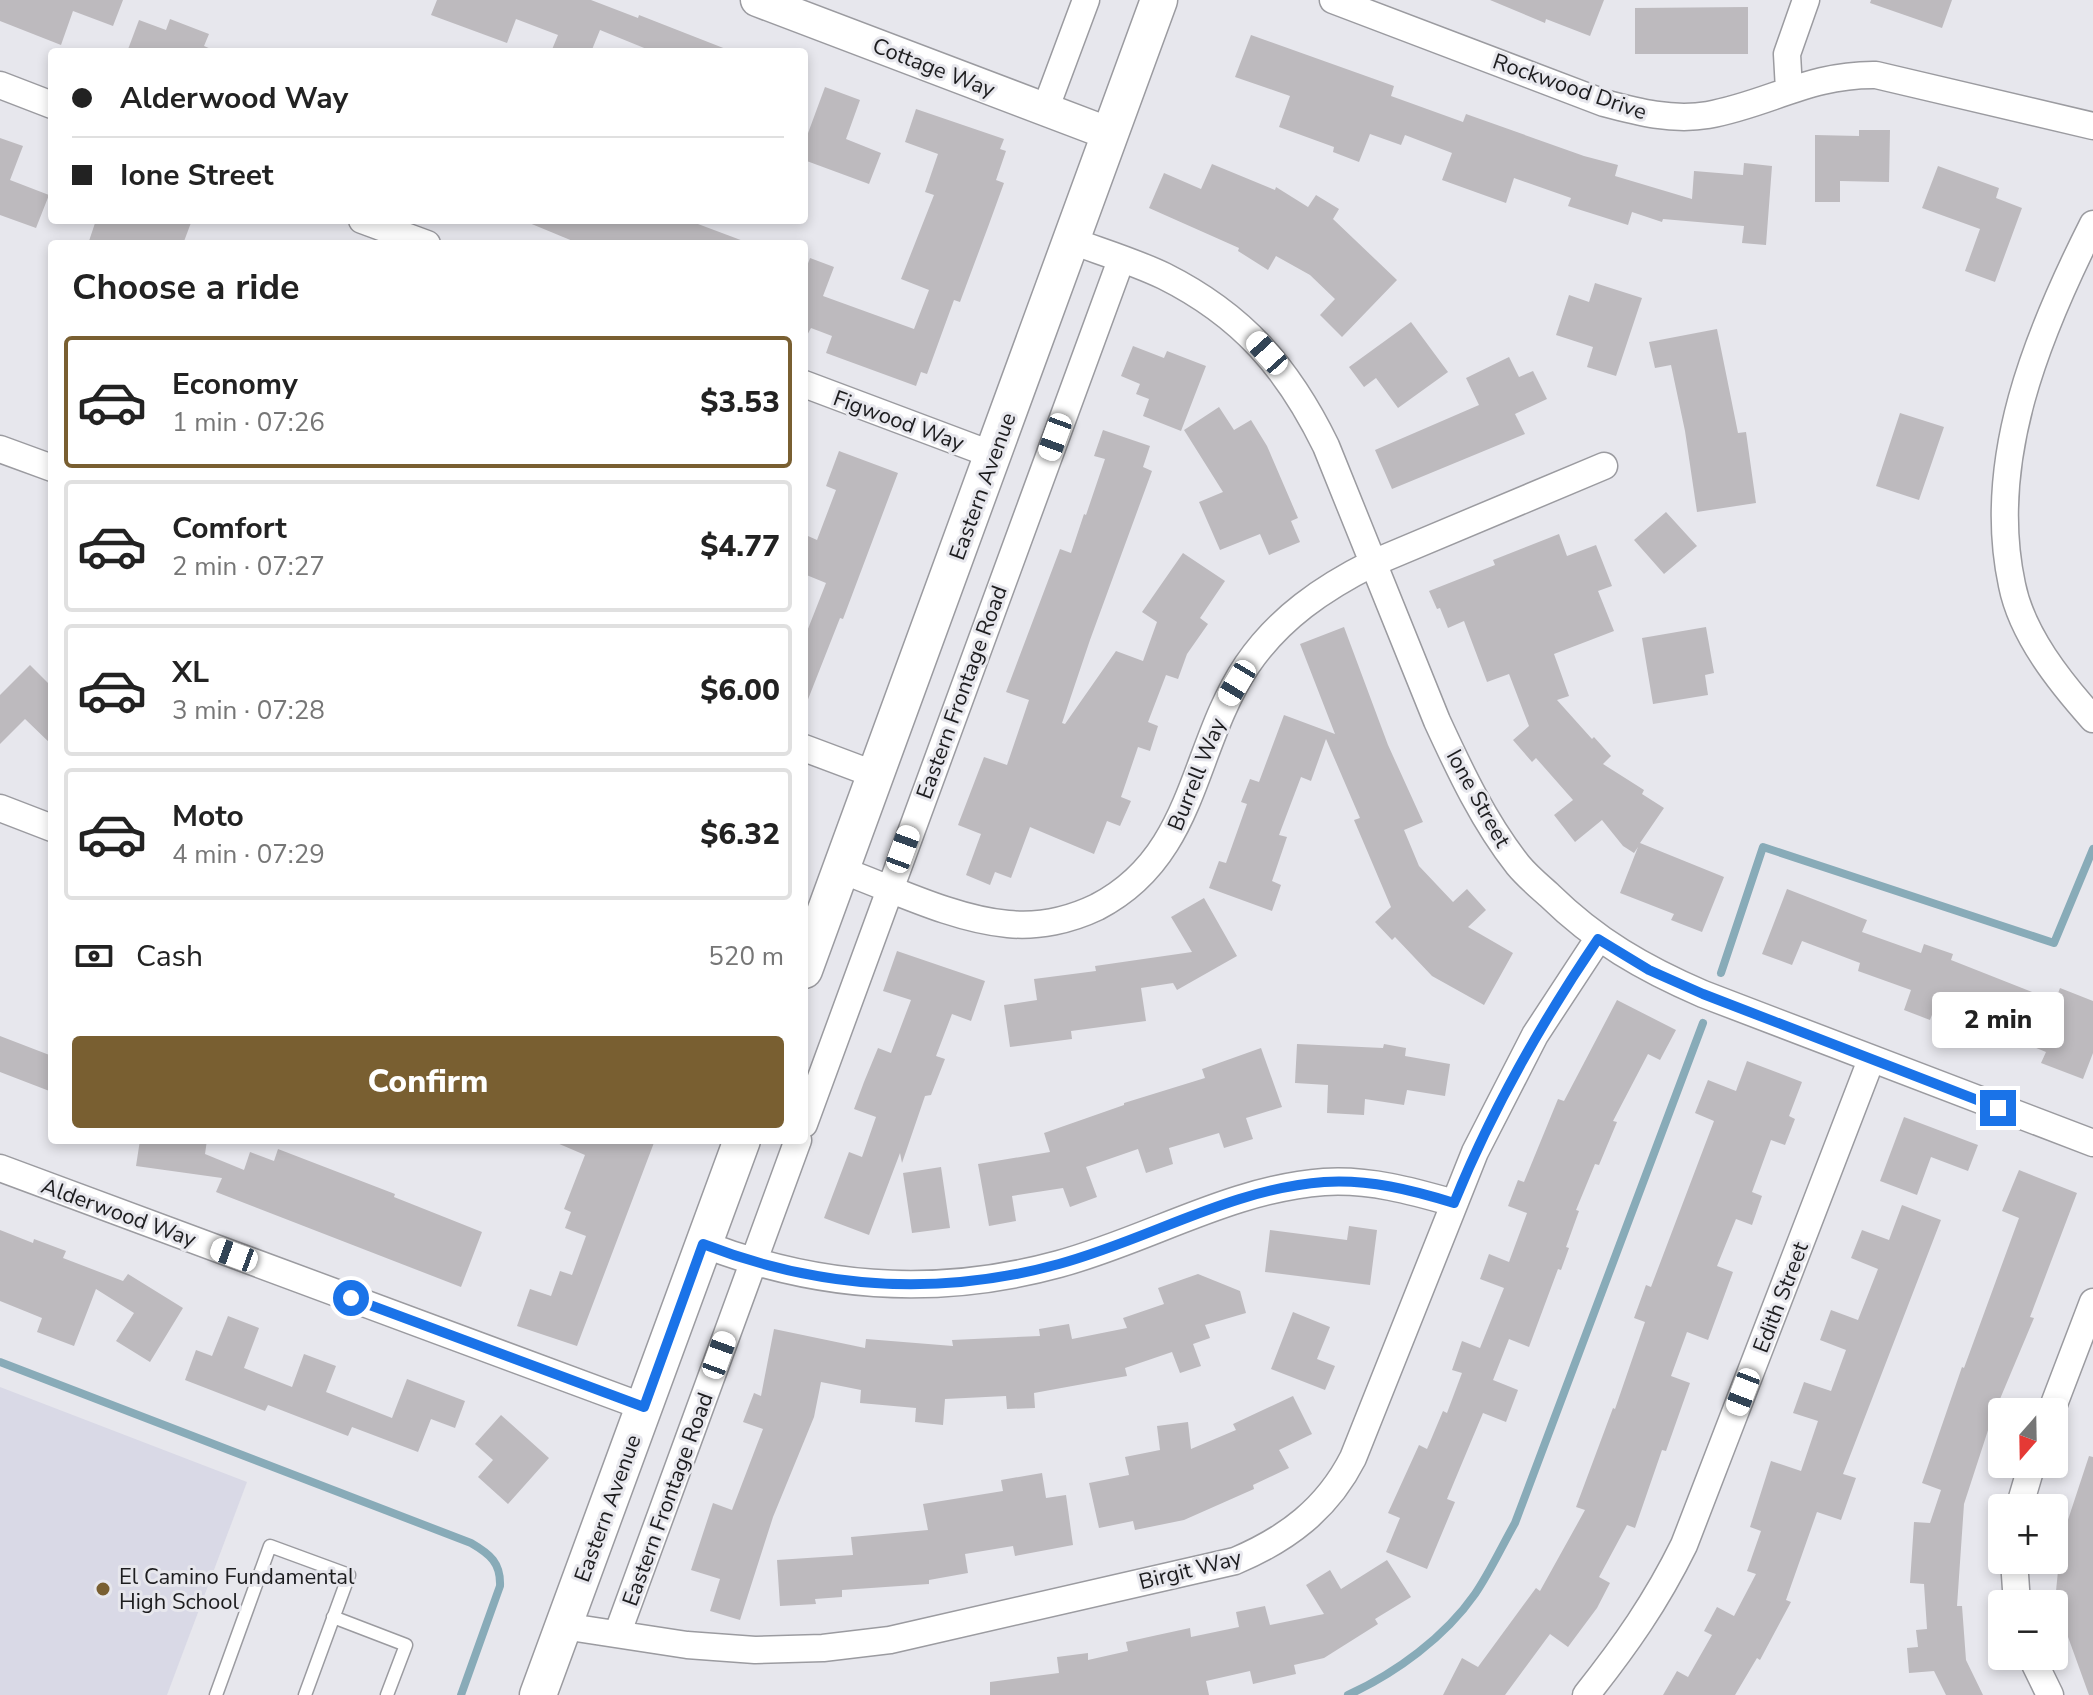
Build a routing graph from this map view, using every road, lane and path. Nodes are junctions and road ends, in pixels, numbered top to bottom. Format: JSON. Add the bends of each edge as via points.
{"nodes":[{"id":1,"x":1086,"y":0,"type":"edge"},
{"id":2,"x":1159,"y":0,"type":"edge"},
{"id":3,"x":1333,"y":0,"type":"edge"},
{"id":4,"x":1806,"y":0,"type":"edge"},
{"id":5,"x":774,"y":3,"type":"edge"},
{"id":6,"x":0,"y":85,"type":"edge"},
{"id":7,"x":1789,"y":90,"type":"junction"},
{"id":8,"x":48,"y":103,"type":"edge"},
{"id":9,"x":1045,"y":110,"type":"junction"},
{"id":10,"x":2093,"y":126,"type":"edge"},
{"id":11,"x":1110,"y":134,"type":"junction"},
{"id":12,"x":373,"y":224,"type":"edge"},
{"id":13,"x":2093,"y":224,"type":"edge"},
{"id":14,"x":416,"y":240,"type":"edge"},
{"id":15,"x":1072,"y":241,"type":"junction"},
{"id":16,"x":1121,"y":260,"type":"junction"},
{"id":17,"x":808,"y":386,"type":"edge"},
{"id":18,"x":0,"y":449,"type":"edge"},
{"id":19,"x":993,"y":455,"type":"junction"},
{"id":20,"x":1604,"y":466,"type":"dead end"},
{"id":21,"x":48,"y":467,"type":"edge"},
{"id":22,"x":1373,"y":563,"type":"junction"},
{"id":23,"x":2093,"y":719,"type":"edge"},
{"id":24,"x":808,"y":750,"type":"edge"},
{"id":25,"x":876,"y":775,"type":"junction"},
{"id":26,"x":0,"y":808,"type":"edge"},
{"id":27,"x":48,"y":826,"type":"edge"},
{"id":28,"x":841,"y":870,"type":"junction"},
{"id":29,"x":892,"y":888,"type":"junction"},
{"id":30,"x":1598,"y":939,"type":"junction"},
{"id":31,"x":808,"y":959,"type":"edge"},
{"id":32,"x":1871,"y":1060,"type":"junction"},
{"id":33,"x":808,"y":1113,"type":"edge"},
{"id":34,"x":2093,"y":1143,"type":"edge"},
{"id":35,"x":740,"y":1144,"type":"edge"},
{"id":36,"x":797,"y":1144,"type":"edge"},
{"id":37,"x":0,"y":1168,"type":"edge"},
{"id":38,"x":1454,"y":1203,"type":"junction"},
{"id":39,"x":703,"y":1244,"type":"junction"},
{"id":40,"x":754,"y":1262,"type":"junction"},
{"id":41,"x":2093,"y":1302,"type":"edge"},
{"id":42,"x":2056,"y":1398,"type":"edge"},
{"id":43,"x":644,"y":1407,"type":"junction"},
{"id":44,"x":333,"y":1617,"type":"junction"},
{"id":45,"x":563,"y":1626,"type":"junction"},
{"id":46,"x":618,"y":1632,"type":"junction"},
{"id":47,"x":2038,"y":1670,"type":"edge"},
{"id":48,"x":216,"y":1695,"type":"edge"},
{"id":49,"x":305,"y":1695,"type":"edge"},
{"id":50,"x":387,"y":1695,"type":"edge"},
{"id":51,"x":538,"y":1695,"type":"edge"},
{"id":52,"x":1586,"y":1695,"type":"edge"},
{"id":53,"x":2050,"y":1695,"type":"edge"}],
"edges":[{"from":1,"to":9,"type":"street"},
{"from":2,"to":11,"type":"main road","name":"Eastern Avenue"},
{"from":3,"to":7,"type":"street","name":"Rockwood Drive","via":[[1643,114],[1706,115]]},
{"from":4,"to":7,"type":"street","via":[[1787,54]]},
{"from":5,"to":9,"type":"street","name":"Cottage Way"},
{"from":6,"to":8,"type":"street"},
{"from":7,"to":10,"type":"street","name":"Rockwood Drive","via":[[1852,75],[1876,75]]},
{"from":9,"to":11,"type":"street","name":"Cottage Way"},
{"from":11,"to":15,"type":"main road","name":"Eastern Avenue"},
{"from":12,"to":14,"type":"street"},
{"from":13,"to":23,"type":"street","via":[[2044,331],[2018,412],[2005,511],[2012,587],[2028,629]]},
{"from":15,"to":16,"type":"street","name":"Ione Street"},
{"from":15,"to":19,"type":"main road","name":"Eastern Avenue"},
{"from":16,"to":22,"type":"street","name":"Ione Street","via":[[1161,275],[1218,308],[1282,369],[1326,446]]},
{"from":16,"to":29,"type":"street","name":"Eastern Frontage Road"},
{"from":17,"to":19,"type":"street","name":"Figwood Way"},
{"from":18,"to":21,"type":"street"},
{"from":19,"to":25,"type":"main road","name":"Eastern Avenue"},
{"from":20,"to":22,"type":"street","name":"Burrell Way"},
{"from":22,"to":29,"type":"street","name":"Burrell Way","via":[[1301,606],[1247,665],[1165,848],[1142,876],[1113,898],[1081,914],[1011,925],[975,919]]},
{"from":22,"to":30,"type":"street","name":"Ione Street","via":[[1437,721],[1478,805],[1520,868]]},
{"from":24,"to":25,"type":"street"},
{"from":25,"to":28,"type":"main road","name":"Eastern Avenue"},
{"from":26,"to":27,"type":"street"},
{"from":28,"to":29,"type":"street","name":"Burrell Way"},
{"from":28,"to":31,"type":"main road","name":"Eastern Avenue"},
{"from":29,"to":33,"type":"street","name":"Eastern Frontage Road"},
{"from":30,"to":32,"type":"street","name":"Ione Street","via":[[1703,994]]},
{"from":30,"to":38,"type":"street","name":"Birgit Way","via":[[1535,1035]]},
{"from":32,"to":34,"type":"street","name":"Ione Street"},
{"from":32,"to":52,"type":"street","name":"Edith Street","via":[[1684,1545],[1639,1626]]},
{"from":35,"to":39,"type":"main road","name":"Eastern Avenue"},
{"from":36,"to":40,"type":"street","name":"Eastern Frontage Road"},
{"from":37,"to":43,"type":"street","name":"Alderwood Way"},
{"from":38,"to":40,"type":"street","via":[[1391,1186],[1324,1182],[1281,1188],[1061,1264],[970,1283],[859,1284]]},
{"from":38,"to":46,"type":"street","name":"Birgit Way","via":[[1345,1474],[1298,1527],[1268,1547],[1235,1561],[890,1640],[755,1650]]},
{"from":39,"to":40,"type":"street"},
{"from":39,"to":43,"type":"main road","name":"Eastern Avenue"},
{"from":40,"to":46,"type":"street","name":"Eastern Frontage Road"},
{"from":41,"to":42,"type":"street"},
{"from":43,"to":45,"type":"main road","name":"Eastern Avenue"},
{"from":44,"to":48,"type":"lane","via":[[349,1575],[270,1546]]},
{"from":44,"to":49,"type":"lane"},
{"from":44,"to":50,"type":"lane","via":[[406,1645]]},
{"from":45,"to":46,"type":"street","name":"Birgit Way"},
{"from":45,"to":51,"type":"main road","name":"Eastern Avenue"},
{"from":47,"to":53,"type":"street"}]}
